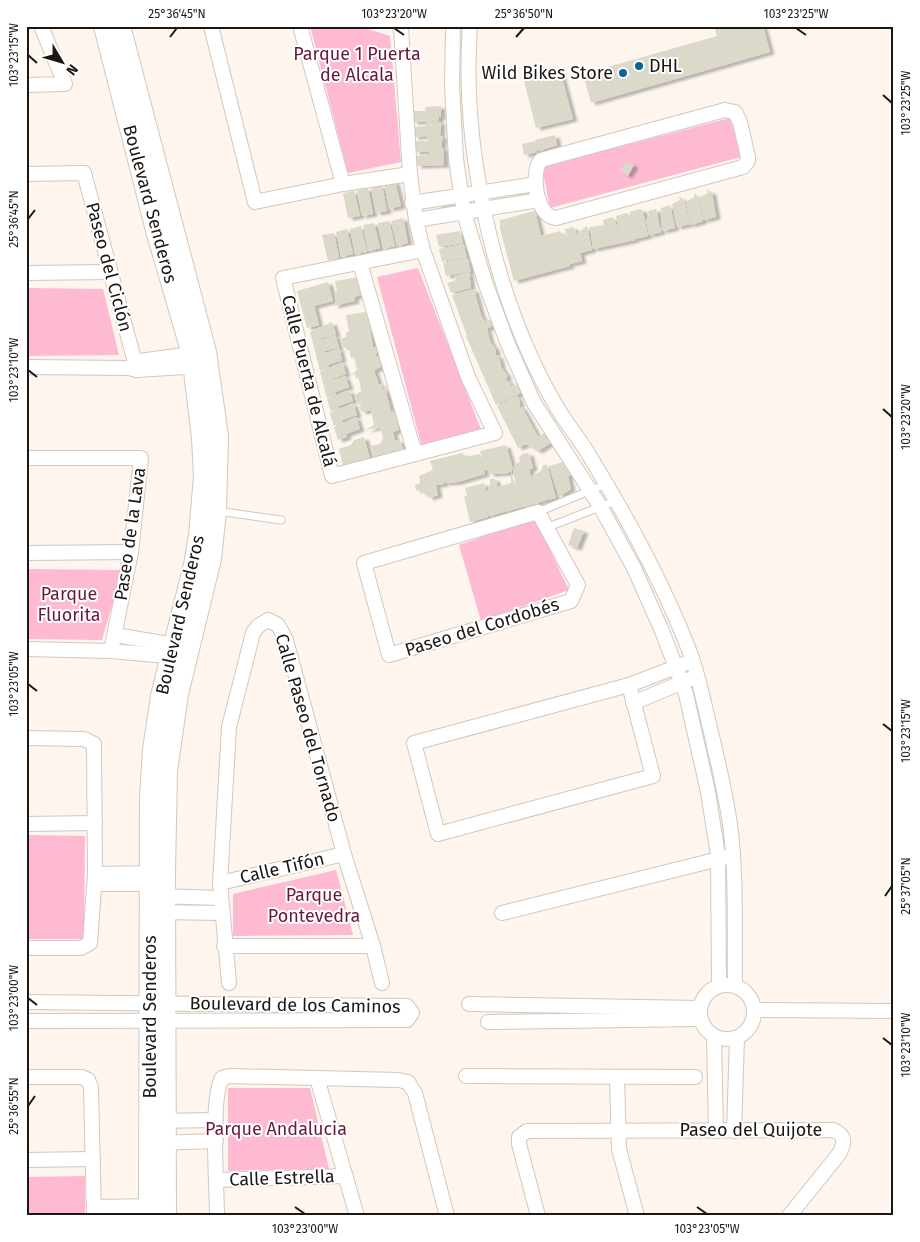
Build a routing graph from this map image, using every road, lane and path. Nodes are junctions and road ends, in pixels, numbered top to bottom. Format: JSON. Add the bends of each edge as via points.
{"nodes":[{"id":1,"x":42,"y":26,"type":"edge"},
{"id":2,"x":104,"y":26,"type":"edge"},
{"id":3,"x":120,"y":26,"type":"edge"},
{"id":4,"x":211,"y":26,"type":"edge"},
{"id":5,"x":300,"y":26,"type":"edge"},
{"id":6,"x":399,"y":26,"type":"edge"},
{"id":7,"x":453,"y":26,"type":"edge"},
{"id":8,"x":470,"y":26,"type":"edge"},
{"id":9,"x":126,"y":83,"type":"junction"},
{"id":10,"x":26,"y":84,"type":"edge"},
{"id":11,"x":26,"y":174,"type":"edge"},
{"id":12,"x":410,"y":174,"type":"junction"},
{"id":13,"x":343,"y":184,"type":"junction"},
{"id":14,"x":536,"y":184,"type":"junction"},
{"id":15,"x":481,"y":193,"type":"junction"},
{"id":16,"x":462,"y":196,"type":"junction"},
{"id":17,"x":539,"y":200,"type":"junction"},
{"id":18,"x":412,"y":203,"type":"junction"},
{"id":19,"x":485,"y":209,"type":"junction"},
{"id":20,"x":464,"y":212,"type":"junction"},
{"id":21,"x":416,"y":220,"type":"junction"},
{"id":22,"x":423,"y":250,"type":"junction"},
{"id":23,"x":360,"y":262,"type":"junction"},
{"id":24,"x":110,"y":272,"type":"junction"},
{"id":25,"x":26,"y":273,"type":"edge"},
{"id":26,"x":200,"y":359,"type":"junction"},
{"id":27,"x":133,"y":366,"type":"junction"},
{"id":28,"x":26,"y":367,"type":"edge"},
{"id":29,"x":415,"y":454,"type":"junction"},
{"id":30,"x":26,"y":458,"type":"edge"},
{"id":31,"x":606,"y":484,"type":"junction"},
{"id":32,"x":590,"y":491,"type":"junction"},
{"id":33,"x":615,"y":501,"type":"junction"},
{"id":34,"x":600,"y":506,"type":"junction"},
{"id":35,"x":209,"y":510,"type":"junction"},
{"id":36,"x":538,"y":512,"type":"junction"},
{"id":37,"x":281,"y":520,"type":"dead end"},
{"id":38,"x":546,"y":528,"type":"junction"},
{"id":39,"x":131,"y":552,"type":"junction"},
{"id":40,"x":26,"y":553,"type":"edge"},
{"id":41,"x":115,"y":635,"type":"junction"},
{"id":42,"x":26,"y":649,"type":"edge"},
{"id":43,"x":111,"y":651,"type":"junction"},
{"id":44,"x":180,"y":651,"type":"junction"},
{"id":45,"x":692,"y":661,"type":"junction"},
{"id":46,"x":676,"y":667,"type":"junction"},
{"id":47,"x":697,"y":676,"type":"junction"},
{"id":48,"x":682,"y":682,"type":"junction"},
{"id":49,"x":629,"y":684,"type":"junction"},
{"id":50,"x":634,"y":703,"type":"junction"},
{"id":51,"x":26,"y":738,"type":"edge"},
{"id":52,"x":95,"y":823,"type":"junction"},
{"id":53,"x":26,"y":824,"type":"edge"},
{"id":54,"x":344,"y":854,"type":"junction"},
{"id":55,"x":732,"y":855,"type":"junction"},
{"id":56,"x":718,"y":859,"type":"junction"},
{"id":57,"x":95,"y":879,"type":"junction"},
{"id":58,"x":220,"y":883,"type":"junction"},
{"id":59,"x":158,"y":891,"type":"junction"},
{"id":60,"x":221,"y":898,"type":"junction"},
{"id":61,"x":222,"y":913,"type":"junction"},
{"id":62,"x":502,"y":913,"type":"dead end"},
{"id":63,"x":224,"y":946,"type":"junction"},
{"id":64,"x":373,"y":946,"type":"junction"},
{"id":65,"x":26,"y":948,"type":"edge"},
{"id":66,"x":229,"y":983,"type":"dead end"},
{"id":67,"x":382,"y":983,"type":"dead end"},
{"id":68,"x":719,"y":986,"type":"junction"},
{"id":69,"x":735,"y":986,"type":"junction"},
{"id":70,"x":26,"y":1002,"type":"edge"},
{"id":71,"x":469,"y":1004,"type":"dead end"},
{"id":72,"x":754,"y":1010,"type":"junction"},
{"id":73,"x":158,"y":1011,"type":"junction"},
{"id":74,"x":894,"y":1011,"type":"edge"},
{"id":75,"x":700,"y":1014,"type":"junction"},
{"id":76,"x":26,"y":1021,"type":"edge"},
{"id":77,"x":488,"y":1022,"type":"dead end"},
{"id":78,"x":714,"y":1037,"type":"junction"},
{"id":79,"x":737,"y":1038,"type":"junction"},
{"id":80,"x":715,"y":1075,"type":"junction"},
{"id":81,"x":736,"y":1075,"type":"junction"},
{"id":82,"x":466,"y":1076,"type":"dead end"},
{"id":83,"x":26,"y":1077,"type":"edge"},
{"id":84,"x":617,"y":1077,"type":"junction"},
{"id":85,"x":695,"y":1077,"type":"dead end"},
{"id":86,"x":317,"y":1078,"type":"junction"},
{"id":87,"x":216,"y":1120,"type":"junction"},
{"id":88,"x":157,"y":1121,"type":"junction"},
{"id":89,"x":734,"y":1130,"type":"junction"},
{"id":90,"x":618,"y":1131,"type":"junction"},
{"id":91,"x":716,"y":1131,"type":"junction"},
{"id":92,"x":216,"y":1141,"type":"junction"},
{"id":93,"x":157,"y":1143,"type":"junction"},
{"id":94,"x":93,"y":1159,"type":"junction"},
{"id":95,"x":26,"y":1160,"type":"edge"},
{"id":96,"x":346,"y":1176,"type":"junction"},
{"id":97,"x":217,"y":1180,"type":"junction"},
{"id":98,"x":94,"y":1211,"type":"edge"},
{"id":99,"x":157,"y":1211,"type":"edge"},
{"id":100,"x":217,"y":1216,"type":"edge"},
{"id":101,"x":357,"y":1216,"type":"edge"},
{"id":102,"x":447,"y":1216,"type":"edge"},
{"id":103,"x":538,"y":1216,"type":"edge"},
{"id":104,"x":637,"y":1216,"type":"edge"},
{"id":105,"x":789,"y":1216,"type":"edge"}],
"edges":[{"from":1,"to":10,"type":"street","via":[[64,84]]},
{"from":2,"to":9,"type":"main road","name":"Boulevard Senderos"},
{"from":3,"to":9,"type":"main road","name":"Boulevard Senderos"},
{"from":4,"to":13,"type":"street","via":[[256,202]]},
{"from":5,"to":13,"type":"street"},
{"from":6,"to":12,"type":"street","name":"Calle Puerta de Alcalá"},
{"from":7,"to":16,"type":"street","via":[[453,122]]},
{"from":8,"to":15,"type":"street","via":[[468,103]]},
{"from":9,"to":26,"type":"main road","name":"Boulevard Senderos"},
{"from":11,"to":24,"type":"street","name":"Paseo del Ciclón","via":[[84,173]]},
{"from":12,"to":13,"type":"street"},
{"from":12,"to":18,"type":"street","name":"Calle Puerta de Alcalá"},
{"from":14,"to":15,"type":"street"},
{"from":14,"to":17,"type":"street"},
{"from":14,"to":17,"type":"street","via":[[535,168],[546,158],[725,110],[735,112],[738,117],[748,157],[743,167],[556,218],[544,213]]},
{"from":15,"to":16,"type":"street"},
{"from":15,"to":19,"type":"street"},
{"from":16,"to":18,"type":"street"},
{"from":16,"to":20,"type":"street"},
{"from":17,"to":19,"type":"street"},
{"from":18,"to":21,"type":"street","name":"Calle Puerta de Alcalá"},
{"from":19,"to":20,"type":"street"},
{"from":19,"to":31,"type":"street","via":[[495,253],[522,338],[555,404]]},
{"from":20,"to":21,"type":"street"},
{"from":20,"to":32,"type":"street","via":[[485,282],[530,395]]},
{"from":21,"to":22,"type":"street","name":"Calle Puerta de Alcalá"},
{"from":22,"to":23,"type":"street","name":"Calle Puerta de Alcalá"},
{"from":22,"to":29,"type":"street","name":"Calle Puerta de Alcalá","via":[[468,377],[494,433]]},
{"from":23,"to":29,"type":"street"},
{"from":23,"to":29,"type":"street","name":"Calle Puerta de Alcalá","via":[[283,278],[332,476]]},
{"from":24,"to":25,"type":"street"},
{"from":24,"to":27,"type":"street","name":"Paseo del Ciclón"},
{"from":26,"to":27,"type":"street"},
{"from":26,"to":35,"type":"main road","name":"Boulevard Senderos","via":[[206,397],[218,436]]},
{"from":27,"to":28,"type":"street"},
{"from":30,"to":39,"type":"street","name":"Paseo de la Lava","via":[[141,458]]},
{"from":31,"to":32,"type":"lane"},
{"from":31,"to":33,"type":"street"},
{"from":32,"to":34,"type":"street"},
{"from":32,"to":36,"type":"lane"},
{"from":33,"to":34,"type":"lane"},
{"from":33,"to":45,"type":"street","via":[[661,586]]},
{"from":34,"to":38,"type":"lane"},
{"from":34,"to":46,"type":"street","via":[[634,568]]},
{"from":35,"to":37,"type":"lane"},
{"from":35,"to":44,"type":"main road","name":"Boulevard Senderos","via":[[210,559]]},
{"from":36,"to":38,"type":"street","name":"Paseo del Cordobés"},
{"from":36,"to":38,"type":"street","name":"Paseo del Cordobés","via":[[364,563],[389,654],[571,601],[578,585]]},
{"from":39,"to":40,"type":"street"},
{"from":39,"to":41,"type":"street","name":"Paseo de la Lava"},
{"from":41,"to":43,"type":"street","name":"Paseo de la Lava"},
{"from":41,"to":44,"type":"street"},
{"from":42,"to":43,"type":"street"},
{"from":43,"to":44,"type":"street"},
{"from":44,"to":59,"type":"main road","name":"Boulevard Senderos"},
{"from":45,"to":46,"type":"street"},
{"from":45,"to":47,"type":"street"},
{"from":46,"to":48,"type":"street"},
{"from":46,"to":49,"type":"street"},
{"from":47,"to":48,"type":"street"},
{"from":47,"to":55,"type":"street","via":[[724,784]]},
{"from":48,"to":50,"type":"street"},
{"from":48,"to":56,"type":"street","via":[[708,792]]},
{"from":49,"to":50,"type":"street"},
{"from":49,"to":50,"type":"street","via":[[414,743],[438,834],[653,776]]},
{"from":51,"to":52,"type":"street","via":[[84,739],[94,744]]},
{"from":52,"to":53,"type":"street"},
{"from":52,"to":57,"type":"street"},
{"from":54,"to":58,"type":"street","name":"Calle Tifón"},
{"from":54,"to":58,"type":"street","name":"Calle Paseo del Tornado","via":[[286,640],[278,625],[268,620],[253,633],[229,726]]},
{"from":54,"to":64,"type":"street","name":"Calle Paseo del Tornado"},
{"from":55,"to":56,"type":"street"},
{"from":55,"to":69,"type":"street"},
{"from":56,"to":62,"type":"street"},
{"from":56,"to":68,"type":"street"},
{"from":57,"to":59,"type":"street"},
{"from":57,"to":65,"type":"street","via":[[90,943],[81,948]]},
{"from":58,"to":60,"type":"street","name":"Calle Paseo del Tornado"},
{"from":59,"to":60,"type":"street"},
{"from":59,"to":61,"type":"street"},
{"from":59,"to":73,"type":"main road","name":"Boulevard Senderos"},
{"from":60,"to":61,"type":"street","name":"Calle Paseo del Tornado"},
{"from":61,"to":63,"type":"street","name":"Calle Paseo del Tornado"},
{"from":63,"to":64,"type":"street"},
{"from":63,"to":66,"type":"street","name":"Calle Paseo del Tornado"},
{"from":64,"to":67,"type":"street","name":"Calle Paseo del Tornado"},
{"from":68,"to":69,"type":"street"},
{"from":68,"to":75,"type":"street","via":[[705,996]]},
{"from":69,"to":72,"type":"street","via":[[750,998]]},
{"from":70,"to":73,"type":"street","name":"Boulevard de los Caminos"},
{"from":71,"to":75,"type":"street"},
{"from":72,"to":74,"type":"street"},
{"from":72,"to":79,"type":"street","via":[[746,1032]]},
{"from":73,"to":73,"type":"street","name":"Boulevard de los Caminos","via":[[406,1020],[412,1013],[407,1006]]},
{"from":73,"to":76,"type":"street","name":"Boulevard de los Caminos"},
{"from":73,"to":88,"type":"main road","name":"Boulevard Senderos"},
{"from":75,"to":77,"type":"street"},
{"from":75,"to":78,"type":"street","via":[[705,1030]]},
{"from":78,"to":79,"type":"street","via":[[725,1040]]},
{"from":78,"to":80,"type":"street"},
{"from":79,"to":81,"type":"street"},
{"from":80,"to":81,"type":"street"},
{"from":80,"to":91,"type":"street"},
{"from":81,"to":89,"type":"street"},
{"from":82,"to":84,"type":"street"},
{"from":83,"to":94,"type":"street","via":[[82,1077],[88,1080],[92,1087]]},
{"from":84,"to":85,"type":"street"},
{"from":84,"to":90,"type":"street"},
{"from":86,"to":87,"type":"street","via":[[222,1078],[218,1085]]},
{"from":86,"to":96,"type":"street"},
{"from":86,"to":102,"type":"street","via":[[408,1082],[415,1093]]},
{"from":87,"to":88,"type":"street"},
{"from":87,"to":92,"type":"street"},
{"from":88,"to":93,"type":"main road","name":"Boulevard Senderos"},
{"from":89,"to":91,"type":"street","name":"Paseo del Quijote"},
{"from":89,"to":105,"type":"street","name":"Paseo del Quijote","via":[[833,1130],[843,1137],[845,1144],[839,1154]]},
{"from":90,"to":91,"type":"street","name":"Paseo del Quijote"},
{"from":90,"to":103,"type":"street","name":"Paseo del Quijote","via":[[527,1131],[519,1137]]},
{"from":90,"to":104,"type":"street","via":[[619,1149]]},
{"from":92,"to":93,"type":"street"},
{"from":92,"to":97,"type":"street"},
{"from":93,"to":99,"type":"main road","name":"Boulevard Senderos"},
{"from":94,"to":95,"type":"street"},
{"from":94,"to":98,"type":"street"},
{"from":96,"to":97,"type":"street","name":"Calle Estrella"},
{"from":96,"to":101,"type":"street"},
{"from":97,"to":100,"type":"street"},
{"from":98,"to":99,"type":"street"}]}
